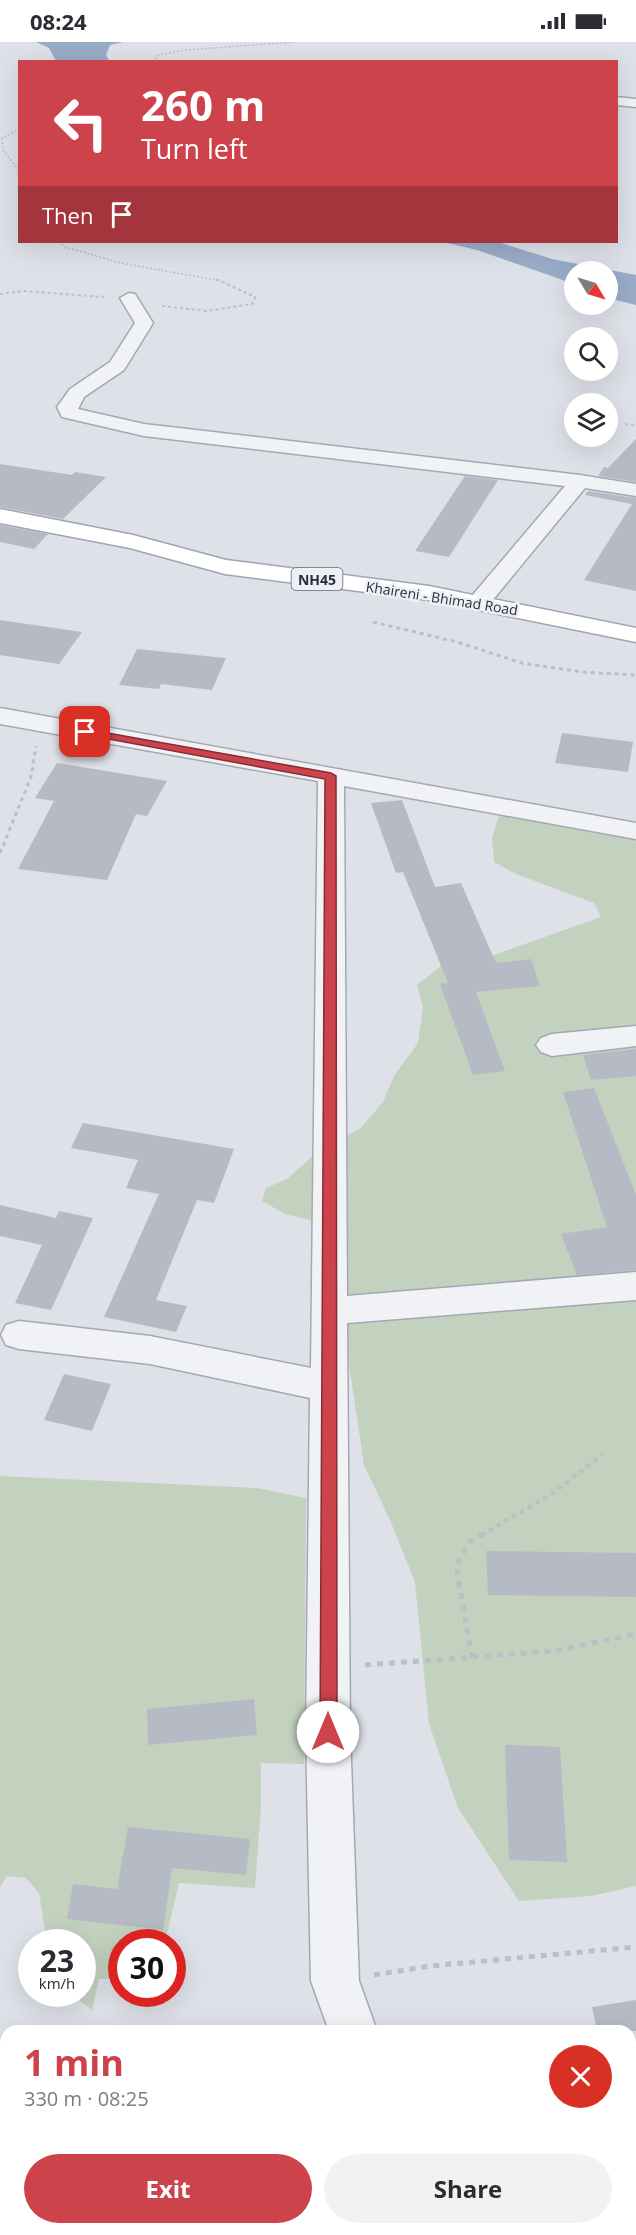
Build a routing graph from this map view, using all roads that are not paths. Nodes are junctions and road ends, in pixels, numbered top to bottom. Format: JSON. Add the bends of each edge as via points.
{"nodes":[{"id":1,"x":618,"y":101,"type":"edge"},
{"id":2,"x":636,"y":103,"type":"edge"},
{"id":3,"x":129,"y":298,"type":"dead end"},
{"id":4,"x":580,"y":481,"type":"junction"},
{"id":5,"x":636,"y":490,"type":"edge"},
{"id":6,"x":0,"y":516,"type":"edge"},
{"id":7,"x":479,"y":602,"type":"junction"},
{"id":8,"x":636,"y":635,"type":"edge"},
{"id":9,"x":0,"y":716,"type":"edge"},
{"id":10,"x":331,"y":776,"type":"junction"},
{"id":11,"x":636,"y":831,"type":"edge"},
{"id":12,"x":636,"y":1035,"type":"edge"},
{"id":13,"x":552,"y":1045,"type":"dead end"},
{"id":14,"x":636,"y":1286,"type":"edge"},
{"id":15,"x":330,"y":1311,"type":"junction"},
{"id":16,"x":19,"y":1335,"type":"dead end"},
{"id":17,"x":329,"y":1387,"type":"junction"},
{"id":18,"x":351,"y":2025,"type":"edge"}],
"edges":[{"from":1,"to":2,"type":"street"},
{"from":3,"to":4,"type":"street","via":[[144,322],[117,366],[77,393],[67,407],[69,413],[144,430]]},
{"from":4,"to":5,"type":"street"},
{"from":4,"to":7,"type":"street"},
{"from":6,"to":7,"type":"main road","name":"Khaireni - Bhimad Road","number":"NH45","via":[[133,542],[225,567]]},
{"from":7,"to":8,"type":"main road","name":"Khaireni - Bhimad Road","number":"NH45"},
{"from":9,"to":10,"type":"street"},
{"from":10,"to":11,"type":"street"},
{"from":10,"to":15,"type":"street"},
{"from":12,"to":13,"type":"street"},
{"from":14,"to":15,"type":"street"},
{"from":15,"to":17,"type":"street"},
{"from":16,"to":17,"type":"street","via":[[150,1350]]},
{"from":17,"to":18,"type":"street","via":[[328,1668],[335,1981]]}]}
